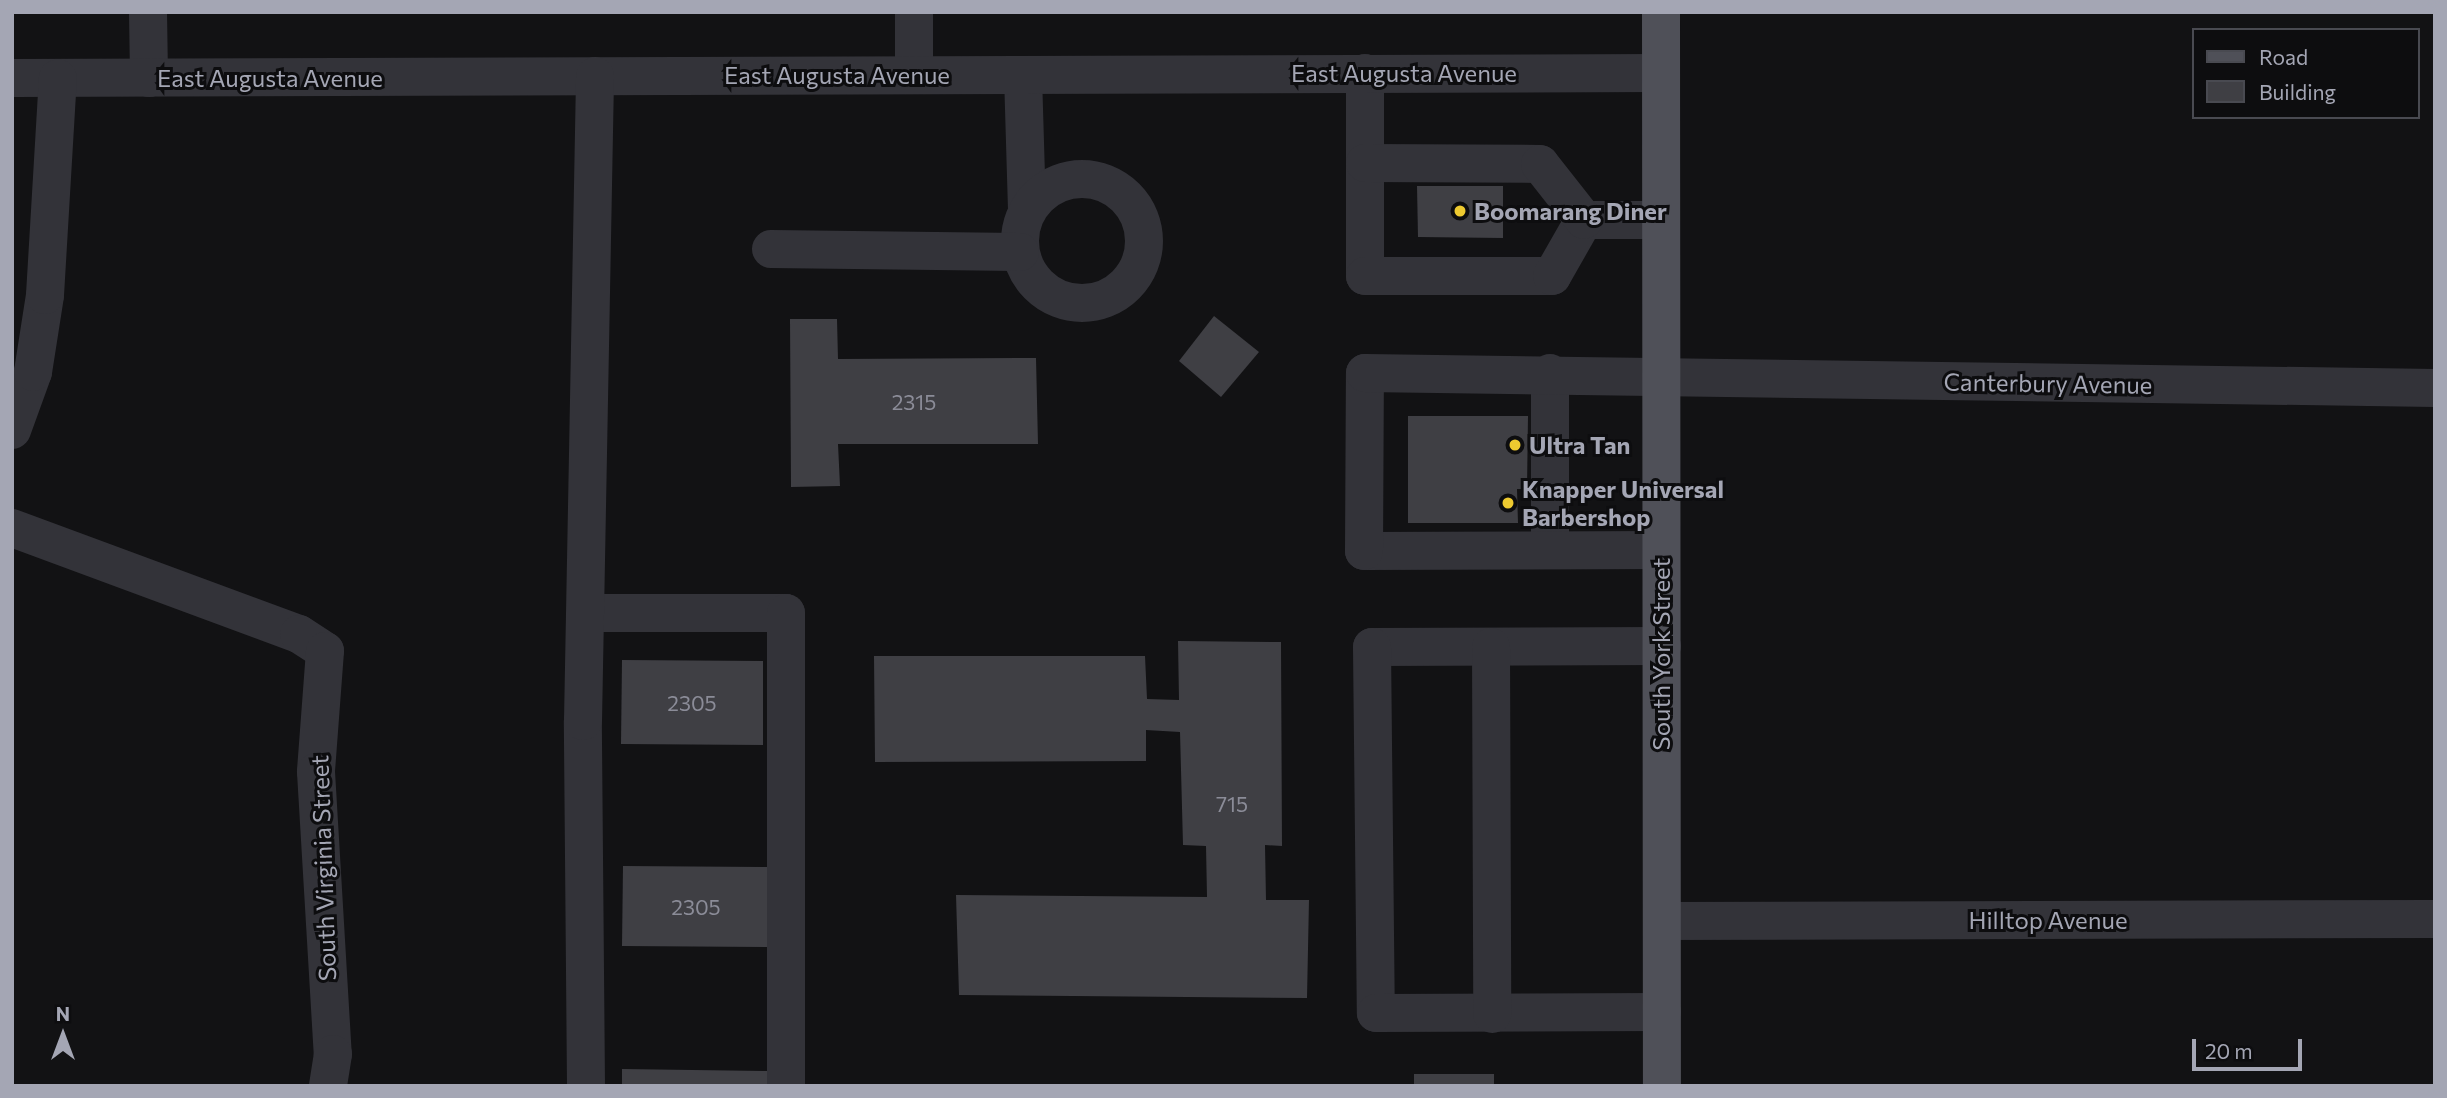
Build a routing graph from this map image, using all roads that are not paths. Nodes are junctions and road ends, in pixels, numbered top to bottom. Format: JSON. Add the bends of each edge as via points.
{"nodes":[{"id":1,"x":148,"y":12,"type":"edge"},
{"id":2,"x":914,"y":12,"type":"edge"},
{"id":3,"x":1661,"y":12,"type":"edge"},
{"id":4,"x":1365,"y":73,"type":"junction"},
{"id":5,"x":1661,"y":73,"type":"junction"},
{"id":6,"x":914,"y":75,"type":"junction"},
{"id":7,"x":1023,"y":75,"type":"junction"},
{"id":8,"x":595,"y":76,"type":"junction"},
{"id":9,"x":12,"y":78,"type":"edge"},
{"id":10,"x":58,"y":78,"type":"junction"},
{"id":11,"x":149,"y":78,"type":"junction"},
{"id":12,"x":1365,"y":163,"type":"junction"},
{"id":13,"x":1027,"y":211,"type":"junction"},
{"id":14,"x":1584,"y":220,"type":"junction"},
{"id":15,"x":1661,"y":220,"type":"junction"},
{"id":16,"x":771,"y":249,"type":"dead end"},
{"id":17,"x":1020,"y":253,"type":"junction"},
{"id":18,"x":1550,"y":373,"type":"junction"},
{"id":19,"x":1661,"y":379,"type":"junction"},
{"id":20,"x":2435,"y":388,"type":"edge"},
{"id":21,"x":12,"y":430,"type":"edge"},
{"id":22,"x":12,"y":528,"type":"edge"},
{"id":23,"x":1550,"y":550,"type":"junction"},
{"id":24,"x":1661,"y":550,"type":"junction"},
{"id":25,"x":586,"y":613,"type":"junction"},
{"id":26,"x":1662,"y":646,"type":"junction"},
{"id":27,"x":1491,"y":647,"type":"junction"},
{"id":28,"x":2435,"y":919,"type":"edge"},
{"id":29,"x":1662,"y":921,"type":"junction"},
{"id":30,"x":1662,"y":1012,"type":"junction"},
{"id":31,"x":1492,"y":1014,"type":"junction"},
{"id":32,"x":328,"y":1086,"type":"edge"},
{"id":33,"x":586,"y":1086,"type":"edge"},
{"id":34,"x":786,"y":1086,"type":"edge"},
{"id":35,"x":1662,"y":1086,"type":"edge"}],
"edges":[{"from":1,"to":11,"type":"street"},
{"from":2,"to":6,"type":"street"},
{"from":3,"to":5,"type":"main road","name":"South York Street"},
{"from":4,"to":5,"type":"street","name":"East Augusta Avenue"},
{"from":4,"to":7,"type":"street","name":"East Augusta Avenue"},
{"from":4,"to":12,"type":"street"},
{"from":5,"to":15,"type":"main road","name":"South York Street"},
{"from":6,"to":7,"type":"street","name":"East Augusta Avenue"},
{"from":6,"to":8,"type":"street","name":"East Augusta Avenue"},
{"from":7,"to":13,"type":"street"},
{"from":8,"to":11,"type":"street","name":"East Augusta Avenue"},
{"from":8,"to":25,"type":"street"},
{"from":9,"to":10,"type":"street","name":"East Augusta Avenue"},
{"from":10,"to":11,"type":"street","name":"East Augusta Avenue"},
{"from":10,"to":21,"type":"street","via":[[45,295],[33,372]]},
{"from":12,"to":14,"type":"street","via":[[1540,164]]},
{"from":12,"to":14,"type":"street","via":[[1365,276],[1552,276]]},
{"from":13,"to":17,"type":"street"},
{"from":13,"to":17,"type":"street","via":[[1058,183],[1100,181],[1133,203],[1146,242],[1142,262],[1118,293],[1079,304],[1041,289]]},
{"from":14,"to":15,"type":"street"},
{"from":15,"to":19,"type":"main road","name":"South York Street"},
{"from":16,"to":17,"type":"street"},
{"from":18,"to":19,"type":"street","name":"Canterbury Avenue"},
{"from":18,"to":23,"type":"street"},
{"from":18,"to":23,"type":"street","name":"Canterbury Avenue","via":[[1366,373],[1364,551]]},
{"from":19,"to":20,"type":"street","name":"Canterbury Avenue"},
{"from":19,"to":24,"type":"main road","name":"South York Street"},
{"from":22,"to":32,"type":"street","name":"South Virginia Street","via":[[299,634],[325,651],[316,772],[332,1054]]},
{"from":23,"to":24,"type":"street"},
{"from":24,"to":26,"type":"main road","name":"South York Street"},
{"from":25,"to":33,"type":"street"},
{"from":25,"to":34,"type":"street","via":[[786,613]]},
{"from":26,"to":27,"type":"street"},
{"from":26,"to":29,"type":"main road","name":"South York Street"},
{"from":27,"to":31,"type":"street"},
{"from":27,"to":31,"type":"street","via":[[1372,647],[1372,661],[1376,1013]]},
{"from":28,"to":29,"type":"street","name":"Hilltop Avenue"},
{"from":29,"to":30,"type":"main road","name":"South York Street"},
{"from":30,"to":31,"type":"street"},
{"from":30,"to":35,"type":"main road","name":"South York Street"}]}
